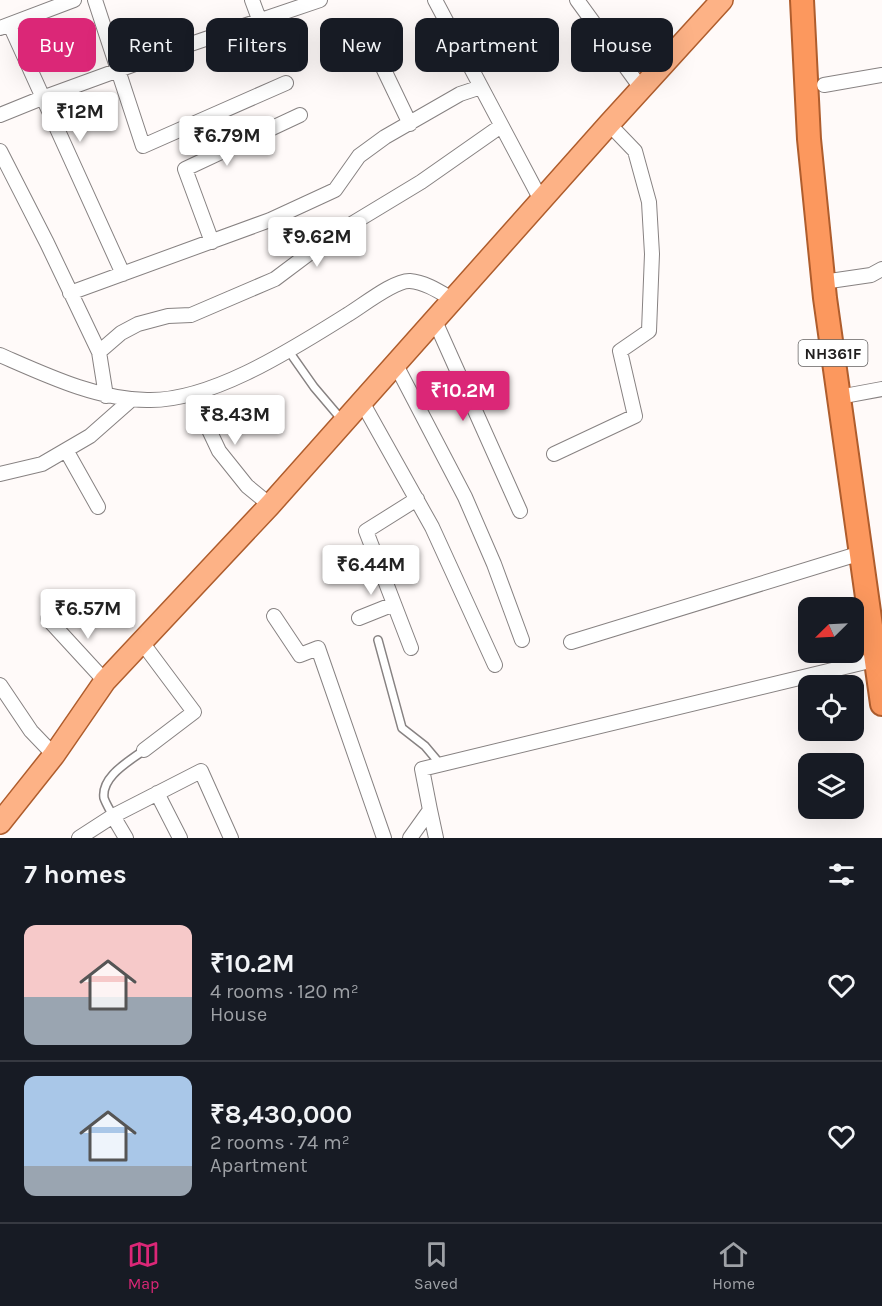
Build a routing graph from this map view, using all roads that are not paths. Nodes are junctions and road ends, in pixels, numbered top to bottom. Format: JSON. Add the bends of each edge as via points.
{"nodes":[{"id":1,"x":74,"y":0,"type":"edge"},
{"id":2,"x":95,"y":0,"type":"edge"},
{"id":3,"x":252,"y":0,"type":"edge"},
{"id":4,"x":320,"y":0,"type":"edge"},
{"id":5,"x":435,"y":0,"type":"edge"},
{"id":6,"x":578,"y":0,"type":"edge"},
{"id":7,"x":722,"y":0,"type":"edge"},
{"id":8,"x":802,"y":0,"type":"edge"},
{"id":9,"x":259,"y":18,"type":"edge"},
{"id":10,"x":262,"y":18,"type":"edge"},
{"id":11,"x":5,"y":26,"type":"edge"},
{"id":12,"x":108,"y":40,"type":"edge"},
{"id":13,"x":113,"y":72,"type":"edge"},
{"id":14,"x":119,"y":72,"type":"edge"},
{"id":15,"x":385,"y":72,"type":"edge"},
{"id":16,"x":882,"y":75,"type":"edge"},
{"id":17,"x":286,"y":83,"type":"dead end"},
{"id":18,"x":824,"y":85,"type":"dead end"},
{"id":19,"x":481,"y":87,"type":"junction"},
{"id":20,"x":641,"y":88,"type":"junction"},
{"id":21,"x":42,"y":98,"type":"junction"},
{"id":22,"x":0,"y":116,"type":"edge"},
{"id":23,"x":300,"y":116,"type":"dead end"},
{"id":24,"x":410,"y":124,"type":"junction"},
{"id":25,"x":609,"y":124,"type":"junction"},
{"id":26,"x":501,"y":126,"type":"junction"},
{"id":27,"x":0,"y":151,"type":"edge"},
{"id":28,"x":542,"y":200,"type":"junction"},
{"id":29,"x":212,"y":242,"type":"junction"},
{"id":30,"x":882,"y":269,"type":"edge"},
{"id":31,"x":123,"y":274,"type":"junction"},
{"id":32,"x":823,"y":282,"type":"junction"},
{"id":33,"x":70,"y":293,"type":"junction"},
{"id":34,"x":452,"y":299,"type":"junction"},
{"id":35,"x":435,"y":321,"type":"junction"},
{"id":36,"x":288,"y":350,"type":"junction"},
{"id":37,"x":99,"y":352,"type":"junction"},
{"id":38,"x":0,"y":355,"type":"edge"},
{"id":39,"x":396,"y":364,"type":"junction"},
{"id":40,"x":882,"y":389,"type":"edge"},
{"id":41,"x":192,"y":394,"type":"junction"},
{"id":42,"x":106,"y":396,"type":"junction"},
{"id":43,"x":839,"y":396,"type":"junction"},
{"id":44,"x":132,"y":399,"type":"junction"},
{"id":45,"x":362,"y":402,"type":"junction"},
{"id":46,"x":344,"y":422,"type":"junction"},
{"id":47,"x":66,"y":450,"type":"junction"},
{"id":48,"x":554,"y":454,"type":"dead end"},
{"id":49,"x":0,"y":474,"type":"edge"},
{"id":50,"x":417,"y":499,"type":"junction"},
{"id":51,"x":270,"y":505,"type":"junction"},
{"id":52,"x":98,"y":507,"type":"dead end"},
{"id":53,"x":520,"y":511,"type":"dead end"},
{"id":54,"x":861,"y":553,"type":"junction"},
{"id":55,"x":394,"y":604,"type":"junction"},
{"id":56,"x":274,"y":616,"type":"dead end"},
{"id":57,"x":359,"y":618,"type":"dead end"},
{"id":58,"x":48,"y":619,"type":"dead end"},
{"id":59,"x":378,"y":640,"type":"dead end"},
{"id":60,"x":522,"y":640,"type":"dead end"},
{"id":61,"x":141,"y":641,"type":"junction"},
{"id":62,"x":571,"y":642,"type":"dead end"},
{"id":63,"x":411,"y":648,"type":"dead end"},
{"id":64,"x":879,"y":659,"type":"edge"},
{"id":65,"x":495,"y":665,"type":"dead end"},
{"id":66,"x":105,"y":681,"type":"junction"},
{"id":67,"x":0,"y":685,"type":"edge"},
{"id":68,"x":882,"y":704,"type":"edge"},
{"id":69,"x":144,"y":750,"type":"joint"},
{"id":70,"x":54,"y":755,"type":"junction"},
{"id":71,"x":441,"y":765,"type":"junction"},
{"id":72,"x":157,"y":793,"type":"junction"},
{"id":73,"x":429,"y":810,"type":"junction"},
{"id":74,"x":113,"y":816,"type":"junction"},
{"id":75,"x":0,"y":823,"type":"edge"},
{"id":76,"x":79,"y":838,"type":"edge"},
{"id":77,"x":126,"y":838,"type":"edge"},
{"id":78,"x":180,"y":838,"type":"edge"},
{"id":79,"x":231,"y":838,"type":"edge"},
{"id":80,"x":384,"y":838,"type":"edge"},
{"id":81,"x":410,"y":838,"type":"edge"},
{"id":82,"x":436,"y":838,"type":"edge"}],
"edges":[{"from":1,"to":11,"type":"street"},
{"from":2,"to":12,"type":"street"},
{"from":3,"to":9,"type":"street"},
{"from":4,"to":10,"type":"street"},
{"from":5,"to":19,"type":"street"},
{"from":6,"to":20,"type":"street"},
{"from":7,"to":20,"type":"main road"},
{"from":8,"to":32,"type":"highway","number":"NH361F","via":[[809,139]]},
{"from":11,"to":21,"type":"street"},
{"from":13,"to":21,"type":"street"},
{"from":14,"to":17,"type":"street","via":[[143,146]]},
{"from":15,"to":24,"type":"street"},
{"from":16,"to":18,"type":"street"},
{"from":19,"to":24,"type":"street","via":[[460,94]]},
{"from":19,"to":26,"type":"street"},
{"from":20,"to":25,"type":"main road"},
{"from":21,"to":22,"type":"street"},
{"from":21,"to":31,"type":"street"},
{"from":23,"to":29,"type":"street","via":[[185,169]]},
{"from":24,"to":29,"type":"street","via":[[359,156],[335,190]]},
{"from":25,"to":28,"type":"main road"},
{"from":25,"to":48,"type":"street","via":[[635,151],[649,202],[649,331],[620,351],[635,416]]},
{"from":26,"to":28,"type":"street"},
{"from":26,"to":37,"type":"street","via":[[421,182],[335,234],[275,279],[191,315],[138,324]]},
{"from":27,"to":33,"type":"street"},
{"from":28,"to":34,"type":"main road"},
{"from":29,"to":31,"type":"street"},
{"from":30,"to":32,"type":"street","via":[[871,275]]},
{"from":31,"to":33,"type":"street"},
{"from":32,"to":43,"type":"highway","number":"NH361F"},
{"from":33,"to":37,"type":"street"},
{"from":34,"to":35,"type":"main road"},
{"from":34,"to":36,"type":"street","via":[[409,280]]},
{"from":35,"to":39,"type":"main road"},
{"from":35,"to":53,"type":"street"},
{"from":36,"to":41,"type":"street","via":[[232,380]]},
{"from":36,"to":46,"type":"lane"},
{"from":37,"to":42,"type":"street"},
{"from":38,"to":42,"type":"street"},
{"from":39,"to":45,"type":"main road"},
{"from":39,"to":60,"type":"street","via":[[465,496]]},
{"from":40,"to":43,"type":"street"},
{"from":41,"to":44,"type":"street"},
{"from":41,"to":51,"type":"street","via":[[219,451],[247,486]]},
{"from":42,"to":44,"type":"street"},
{"from":43,"to":54,"type":"highway","number":"NH361F"},
{"from":44,"to":47,"type":"street","via":[[90,436]]},
{"from":45,"to":46,"type":"main road"},
{"from":45,"to":50,"type":"street"},
{"from":46,"to":51,"type":"main road"},
{"from":47,"to":49,"type":"street","via":[[42,464]]},
{"from":47,"to":52,"type":"street"},
{"from":50,"to":55,"type":"street","via":[[366,531]]},
{"from":50,"to":65,"type":"street"},
{"from":51,"to":61,"type":"main road"},
{"from":54,"to":62,"type":"street"},
{"from":54,"to":64,"type":"highway","number":"NH361F"},
{"from":55,"to":57,"type":"street"},
{"from":55,"to":63,"type":"street"},
{"from":56,"to":80,"type":"street","via":[[300,656],[318,648]]},
{"from":58,"to":66,"type":"street"},
{"from":59,"to":71,"type":"lane","via":[[402,728]]},
{"from":61,"to":66,"type":"main road"},
{"from":61,"to":69,"type":"street","via":[[194,712]]},
{"from":64,"to":68,"type":"highway","number":"NH361F"},
{"from":64,"to":71,"type":"street"},
{"from":66,"to":70,"type":"main road"},
{"from":67,"to":70,"type":"street","via":[[31,731]]},
{"from":69,"to":74,"type":"lane","via":[[111,776],[104,789]]},
{"from":70,"to":75,"type":"main road"},
{"from":71,"to":73,"type":"street","via":[[422,770]]},
{"from":72,"to":74,"type":"street"},
{"from":72,"to":78,"type":"street"},
{"from":72,"to":79,"type":"street","via":[[201,771]]},
{"from":73,"to":81,"type":"street"},
{"from":73,"to":82,"type":"street"},
{"from":74,"to":76,"type":"street"},
{"from":74,"to":77,"type":"street"}]}
